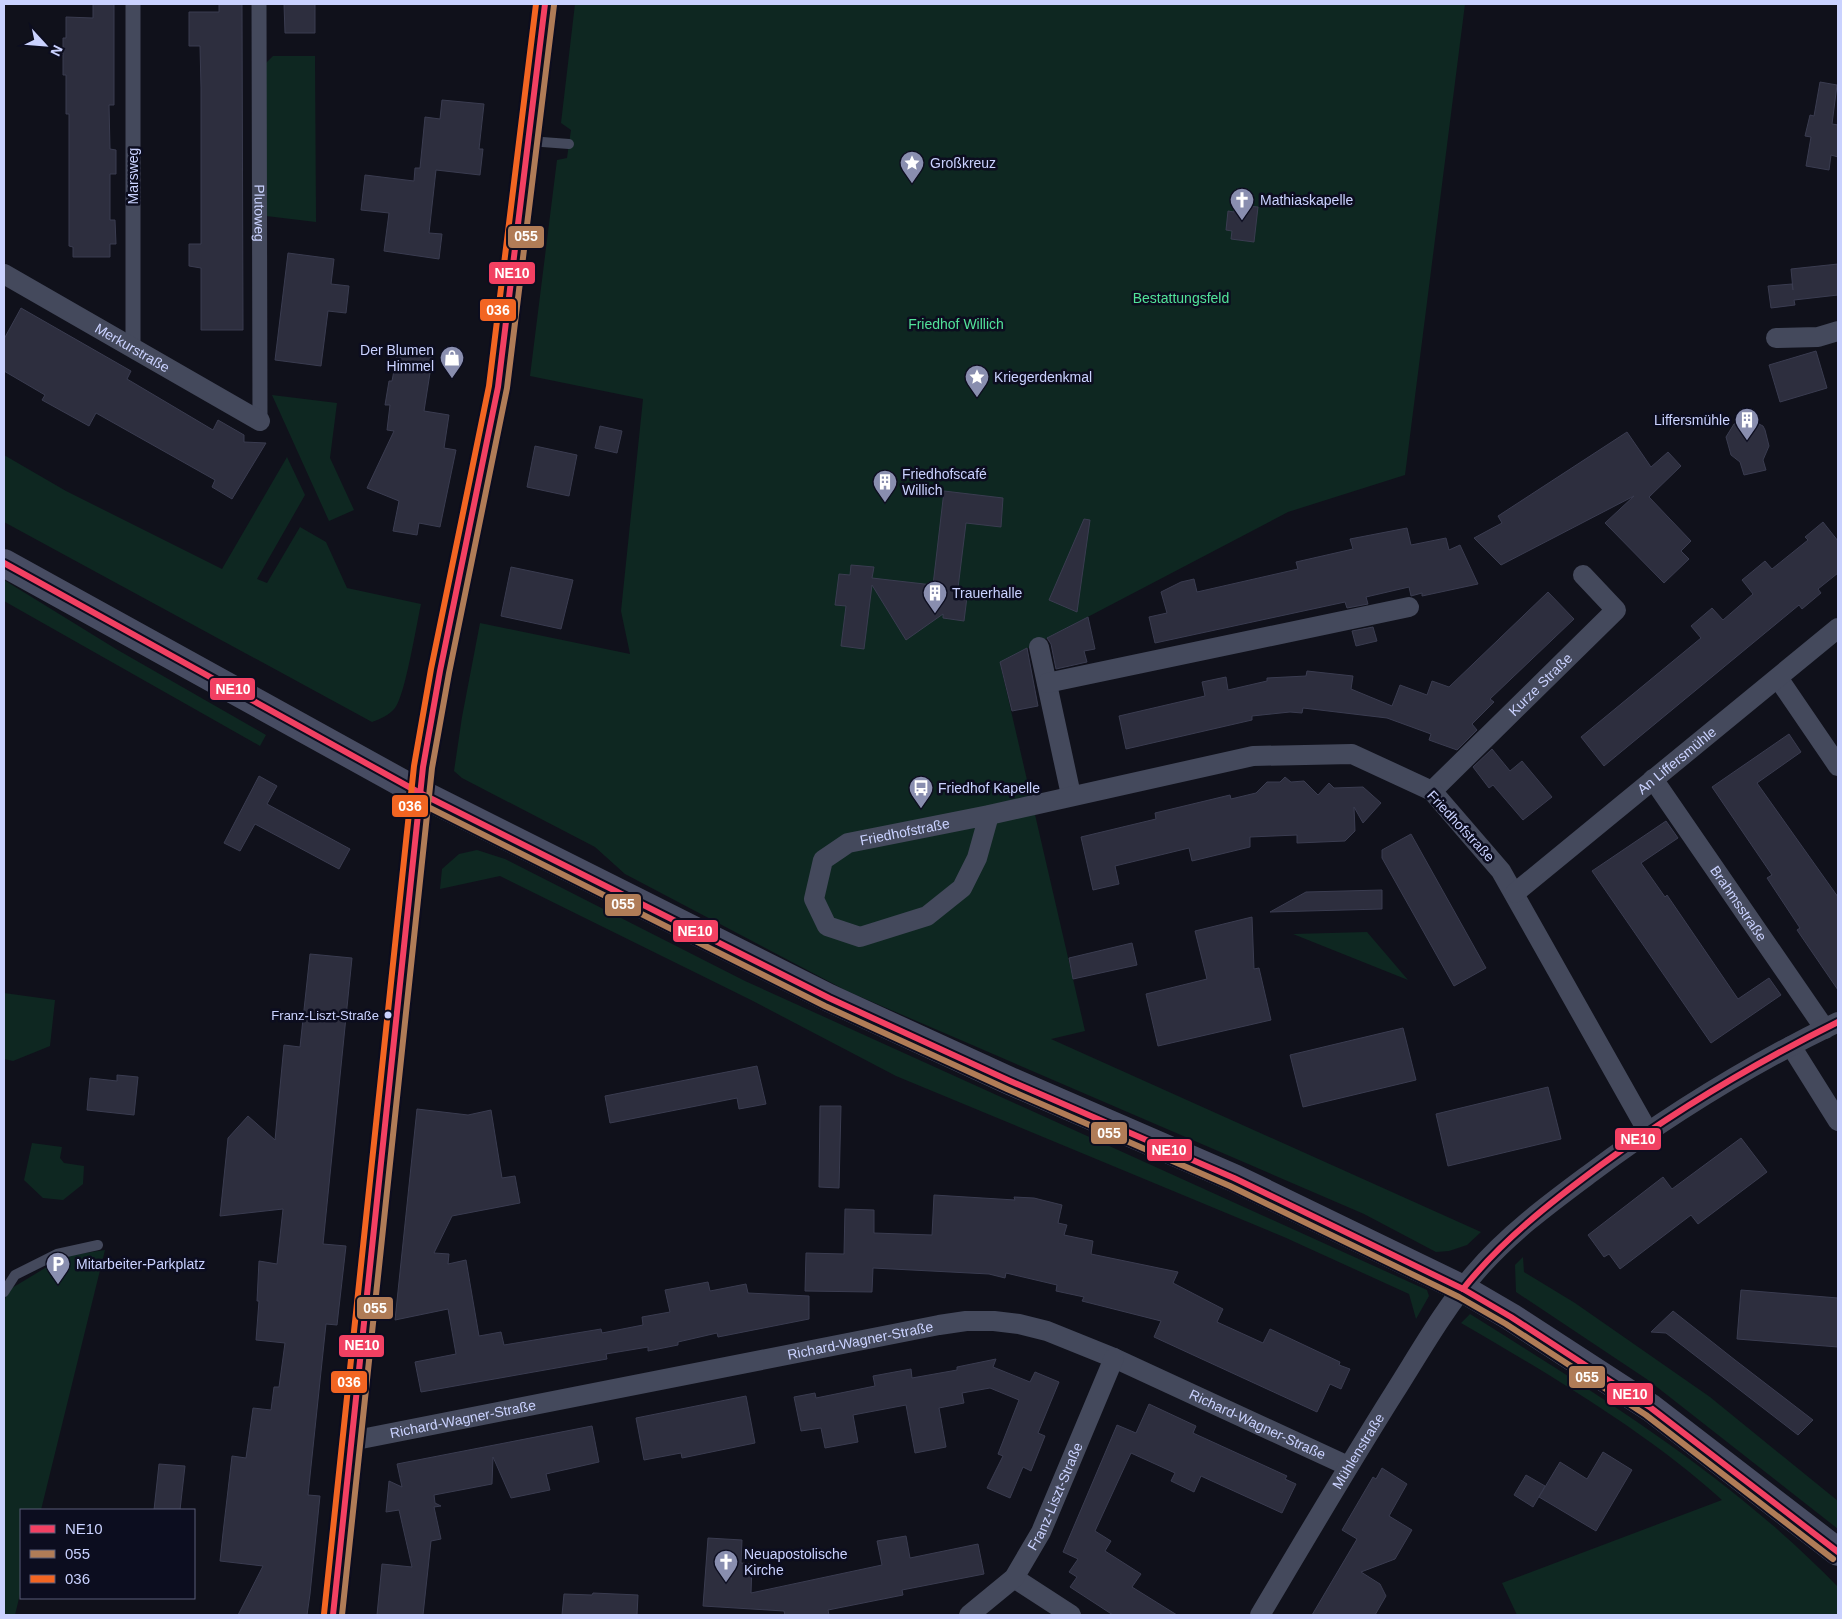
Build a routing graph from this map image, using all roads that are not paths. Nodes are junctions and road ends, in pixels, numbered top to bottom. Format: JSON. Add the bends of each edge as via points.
{"nodes":[{"id":1,"x":133,"y":4,"type":"edge"},
{"id":2,"x":259,"y":4,"type":"edge"},
{"id":3,"x":545,"y":4,"type":"edge"},
{"id":4,"x":529,"y":142,"type":"junction"},
{"id":5,"x":569,"y":144,"type":"dead end"},
{"id":6,"x":4,"y":274,"type":"edge"},
{"id":7,"x":1838,"y":331,"type":"edge"},
{"id":8,"x":1776,"y":338,"type":"dead end"},
{"id":9,"x":133,"y":348,"type":"junction"},
{"id":10,"x":260,"y":421,"type":"joint"},
{"id":11,"x":4,"y":563,"type":"edge"},
{"id":12,"x":1583,"y":575,"type":"dead end"},
{"id":13,"x":1409,"y":607,"type":"dead end"},
{"id":14,"x":1838,"y":628,"type":"edge"},
{"id":15,"x":1039,"y":647,"type":"dead end"},
{"id":16,"x":1778,"y":678,"type":"junction"},
{"id":17,"x":1046,"y":683,"type":"junction"},
{"id":18,"x":1838,"y":766,"type":"edge"},
{"id":19,"x":1653,"y":779,"type":"junction"},
{"id":20,"x":1432,"y":791,"type":"junction"},
{"id":21,"x":420,"y":794,"type":"junction"},
{"id":22,"x":1071,"y":795,"type":"junction"},
{"id":23,"x":989,"y":815,"type":"junction"},
{"id":24,"x":1514,"y":893,"type":"junction"},
{"id":25,"x":1831,"y":1026,"type":"edge"},
{"id":26,"x":1790,"y":1046,"type":"junction"},
{"id":27,"x":1838,"y":1121,"type":"edge"},
{"id":28,"x":1648,"y":1130,"type":"junction"},
{"id":29,"x":98,"y":1245,"type":"dead end"},
{"id":30,"x":1462,"y":1289,"type":"junction"},
{"id":31,"x":4,"y":1292,"type":"edge"},
{"id":32,"x":1114,"y":1358,"type":"junction"},
{"id":33,"x":351,"y":1441,"type":"junction"},
{"id":34,"x":1348,"y":1466,"type":"junction"},
{"id":35,"x":1791,"y":1518,"type":"junction"},
{"id":36,"x":1838,"y":1552,"type":"edge"},
{"id":37,"x":1838,"y":1572,"type":"edge"},
{"id":38,"x":1014,"y":1578,"type":"junction"},
{"id":39,"x":332,"y":1615,"type":"edge"},
{"id":40,"x":969,"y":1615,"type":"edge"},
{"id":41,"x":1071,"y":1615,"type":"edge"},
{"id":42,"x":1260,"y":1615,"type":"edge"}],
"edges":[{"from":1,"to":9,"type":"street","name":"Marsweg"},
{"from":2,"to":10,"type":"street","name":"Plutoweg"},
{"from":3,"to":4,"type":"street"},
{"from":4,"to":5,"type":"lane"},
{"from":4,"to":21,"type":"street","via":[[498,387],[440,671]]},
{"from":6,"to":9,"type":"street","name":"Merkurstraße"},
{"from":7,"to":8,"type":"street","via":[[1818,337]]},
{"from":9,"to":10,"type":"street","name":"Merkurstraße"},
{"from":11,"to":21,"type":"main road"},
{"from":12,"to":20,"type":"street","name":"Kurze Straße","via":[[1616,610]]},
{"from":13,"to":17,"type":"street"},
{"from":14,"to":16,"type":"street","name":"An Liffersmühle"},
{"from":15,"to":17,"type":"street"},
{"from":16,"to":18,"type":"street"},
{"from":16,"to":19,"type":"street","name":"An Liffersmühle"},
{"from":17,"to":22,"type":"street"},
{"from":19,"to":24,"type":"street","name":"An Liffersmühle"},
{"from":19,"to":25,"type":"street","name":"Brahmsstraße"},
{"from":20,"to":22,"type":"street","name":"Friedhofstraße","via":[[1352,754],[1253,756]]},
{"from":20,"to":24,"type":"street","name":"Friedhofstraße","via":[[1501,871]]},
{"from":21,"to":30,"type":"main road","via":[[829,998],[1234,1178]]},
{"from":21,"to":33,"type":"street"},
{"from":22,"to":23,"type":"street","name":"Friedhofstraße"},
{"from":23,"to":23,"type":"street","name":"Friedhofstraße","via":[[848,843],[823,860],[814,899],[827,926],[860,937],[927,916],[962,888],[977,858]]},
{"from":24,"to":28,"type":"street","name":"Friedhofstraße"},
{"from":25,"to":26,"type":"street","name":"Mühlenstraße"},
{"from":26,"to":27,"type":"street"},
{"from":26,"to":28,"type":"street","name":"Mühlenstraße","via":[[1736,1075]]},
{"from":28,"to":30,"type":"street","name":"Mühlenstraße","via":[[1550,1203],[1485,1261]]},
{"from":29,"to":31,"type":"lane","via":[[57,1254],[15,1275]]},
{"from":30,"to":34,"type":"street","name":"Mühlenstraße"},
{"from":30,"to":35,"type":"main road","via":[[1651,1408]]},
{"from":32,"to":33,"type":"street","name":"Richard-Wagner-Straße","via":[[1034,1327],[1007,1322],[966,1321]]},
{"from":32,"to":34,"type":"street","name":"Richard-Wagner-Straße"},
{"from":32,"to":38,"type":"street","name":"Franz-Liszt-Straße","via":[[1041,1532]]},
{"from":33,"to":39,"type":"street"},
{"from":34,"to":42,"type":"street","name":"Mühlenstraße"},
{"from":35,"to":36,"type":"main road"},
{"from":35,"to":37,"type":"main road"},
{"from":38,"to":40,"type":"street","name":"Franz-Liszt-Straße"},
{"from":38,"to":41,"type":"street"}]}
